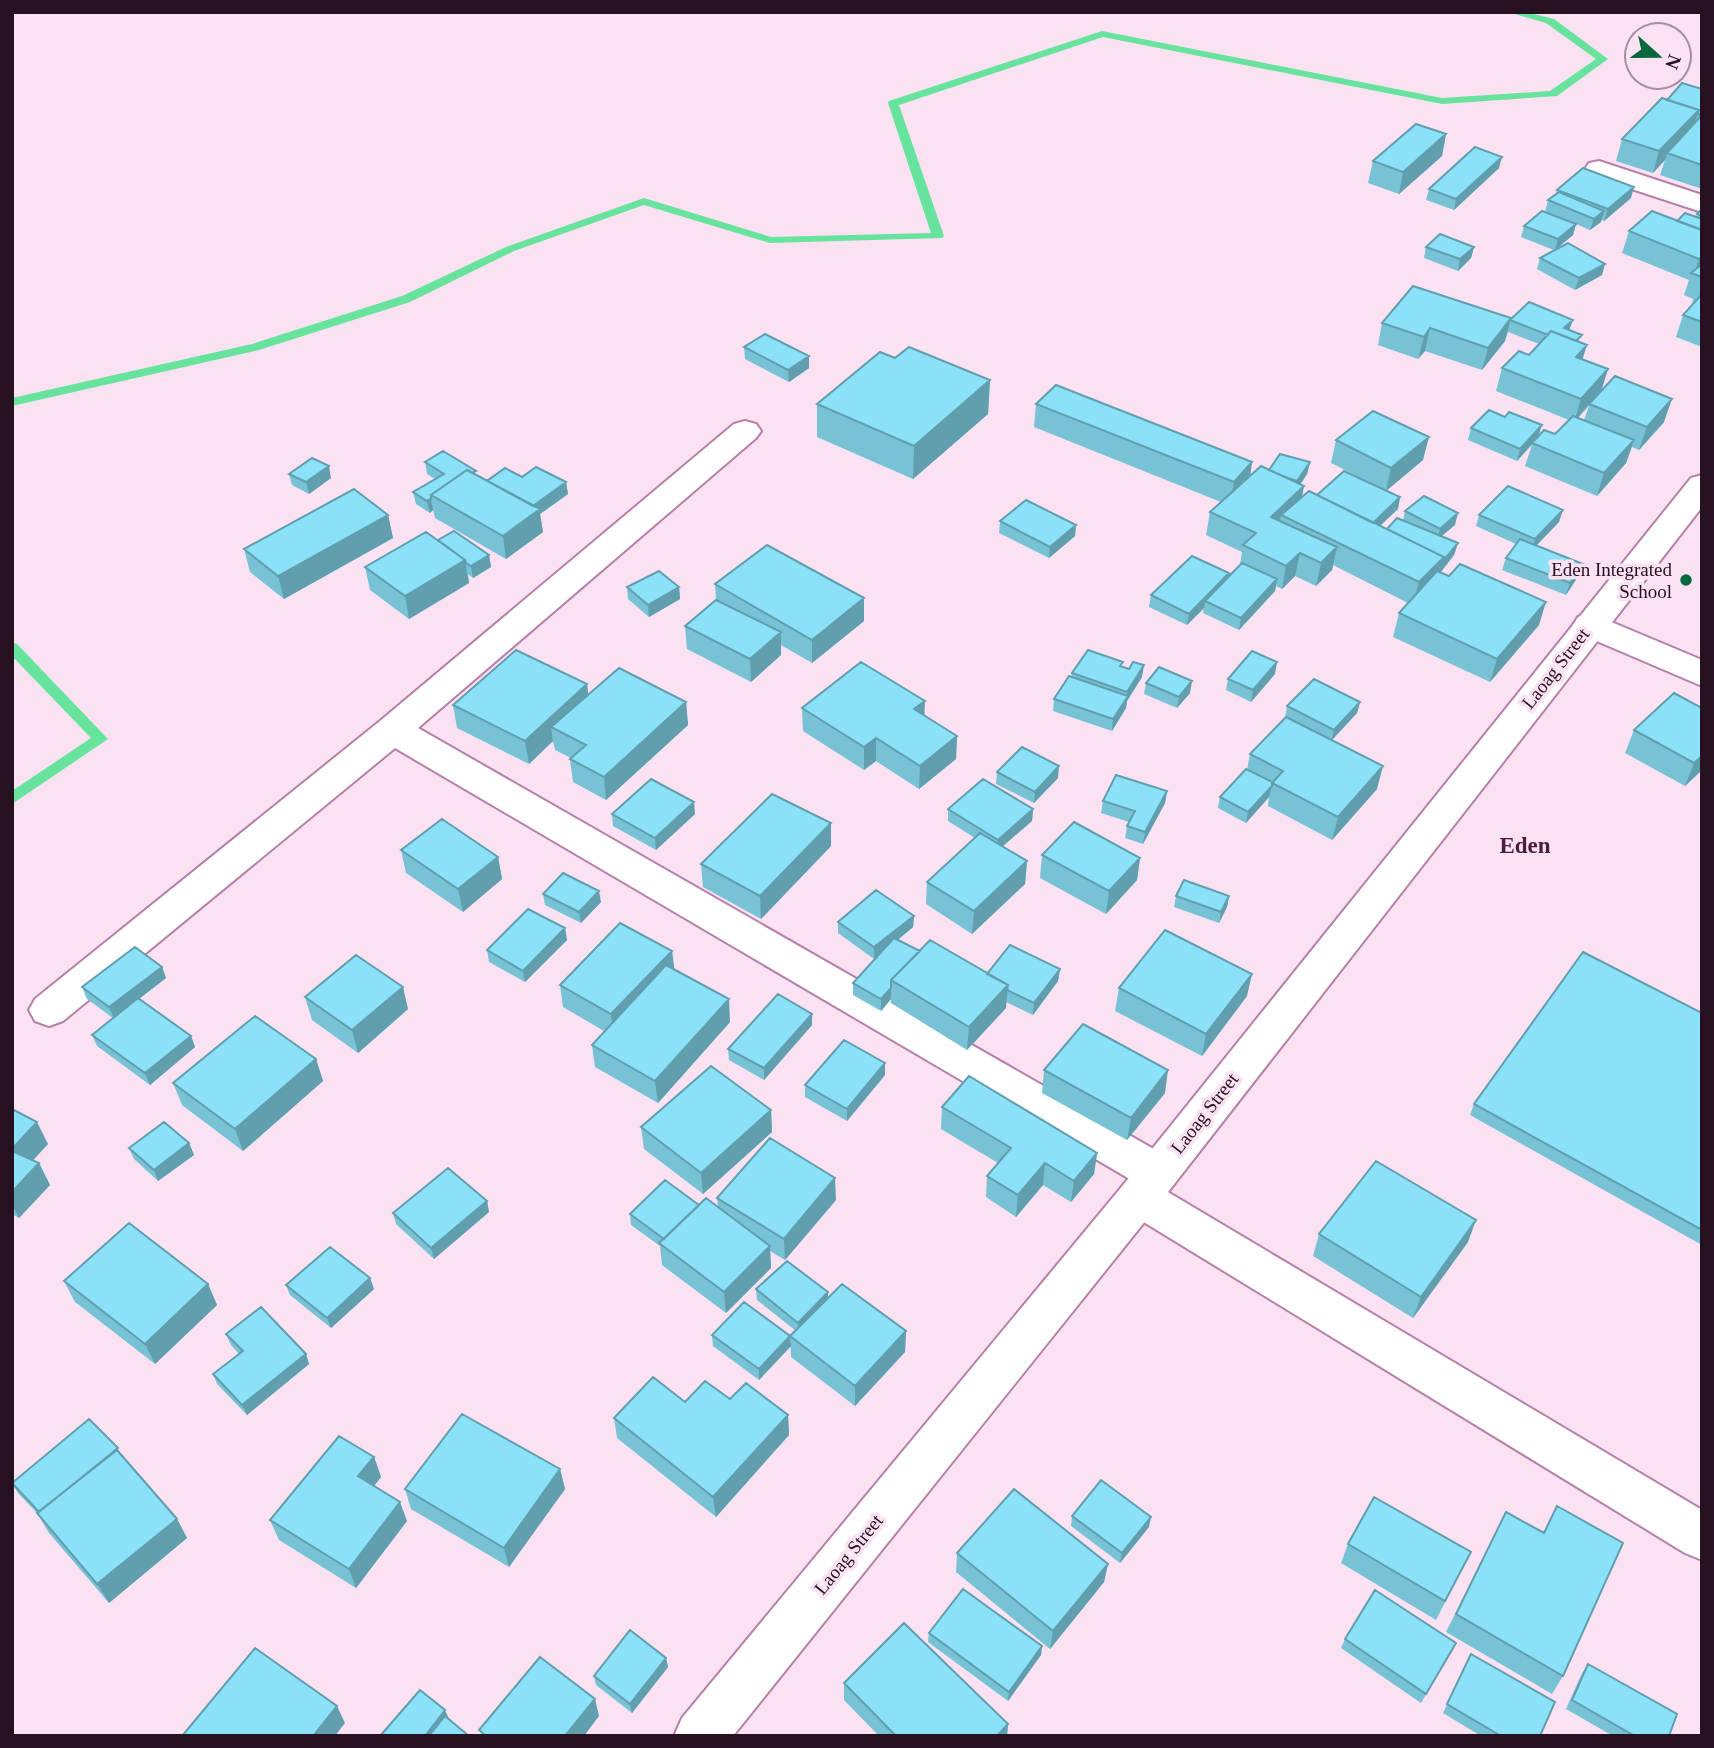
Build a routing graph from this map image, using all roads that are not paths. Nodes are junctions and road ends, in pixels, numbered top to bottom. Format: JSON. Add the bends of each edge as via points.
{"nodes":[{"id":1,"x":1599,"y":169,"type":"dead end"},
{"id":2,"x":1702,"y":204,"type":"edge"},
{"id":3,"x":745,"y":431,"type":"dead end"},
{"id":4,"x":1702,"y":485,"type":"edge"},
{"id":5,"x":1590,"y":625,"type":"junction"},
{"id":6,"x":1702,"y":674,"type":"edge"},
{"id":7,"x":393,"y":730,"type":"junction"},
{"id":8,"x":49,"y":1010,"type":"dead end"},
{"id":9,"x":1148,"y":1185,"type":"junction"},
{"id":10,"x":1702,"y":1537,"type":"edge"},
{"id":11,"x":700,"y":1736,"type":"edge"}],
"edges":[{"from":1,"to":2,"type":"street"},
{"from":3,"to":7,"type":"street"},
{"from":4,"to":5,"type":"street","name":"Laoag Street"},
{"from":5,"to":6,"type":"street"},
{"from":5,"to":9,"type":"street","name":"Laoag Street"},
{"from":7,"to":8,"type":"street"},
{"from":7,"to":9,"type":"street"},
{"from":9,"to":10,"type":"street"},
{"from":9,"to":11,"type":"street","name":"Laoag Street"}]}
